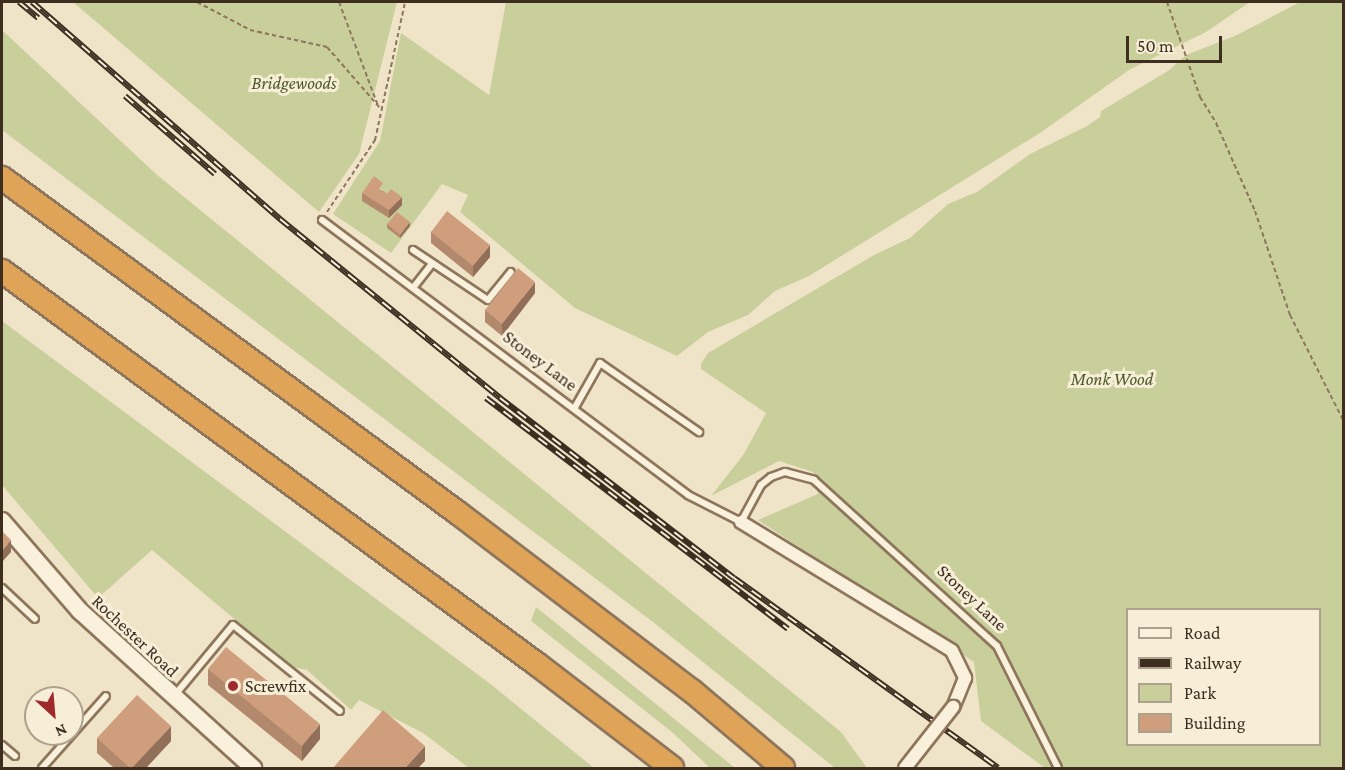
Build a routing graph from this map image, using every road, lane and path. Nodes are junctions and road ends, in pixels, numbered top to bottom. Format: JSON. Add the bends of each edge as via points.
{"nodes":[{"id":1,"x":198,"y":2,"type":"edge"},
{"id":2,"x":339,"y":2,"type":"edge"},
{"id":3,"x":405,"y":2,"type":"edge"},
{"id":4,"x":1167,"y":2,"type":"edge"},
{"id":5,"x":380,"y":108,"type":"junction"},
{"id":6,"x":2,"y":178,"type":"edge"},
{"id":7,"x":322,"y":220,"type":"joint"},
{"id":8,"x":414,"y":250,"type":"dead end"},
{"id":9,"x":432,"y":264,"type":"junction"},
{"id":10,"x":2,"y":271,"type":"edge"},
{"id":11,"x":511,"y":272,"type":"dead end"},
{"id":12,"x":414,"y":288,"type":"junction"},
{"id":13,"x":574,"y":409,"type":"junction"},
{"id":14,"x":1344,"y":422,"type":"edge"},
{"id":15,"x":699,"y":432,"type":"dead end"},
{"id":16,"x":2,"y":521,"type":"edge"},
{"id":17,"x":741,"y":522,"type":"junction"},
{"id":18,"x":2,"y":588,"type":"edge"},
{"id":19,"x":35,"y":619,"type":"dead end"},
{"id":20,"x":106,"y":696,"type":"dead end"},
{"id":21,"x":173,"y":697,"type":"junction"},
{"id":22,"x":340,"y":711,"type":"dead end"},
{"id":23,"x":2,"y":745,"type":"edge"},
{"id":24,"x":15,"y":756,"type":"dead end"},
{"id":25,"x":42,"y":768,"type":"edge"},
{"id":26,"x":253,"y":768,"type":"edge"},
{"id":27,"x":672,"y":768,"type":"edge"},
{"id":28,"x":783,"y":768,"type":"edge"},
{"id":29,"x":905,"y":768,"type":"edge"},
{"id":30,"x":1058,"y":768,"type":"edge"}],
"edges":[{"from":1,"to":5,"type":"path","via":[[250,30],[327,47]]},
{"from":2,"to":5,"type":"path"},
{"from":3,"to":5,"type":"path"},
{"from":4,"to":14,"type":"path","via":[[1200,97],[1216,123],[1255,211],[1290,315]]},
{"from":5,"to":7,"type":"path","via":[[375,140]]},
{"from":6,"to":28,"type":"highway","via":[[458,513],[692,691]]},
{"from":7,"to":12,"type":"lane","name":"Stoney Lane"},
{"from":8,"to":9,"type":"lane"},
{"from":9,"to":11,"type":"lane","via":[[488,300]]},
{"from":9,"to":12,"type":"lane"},
{"from":10,"to":27,"type":"highway","via":[[538,664]]},
{"from":12,"to":13,"type":"lane","name":"Stoney Lane"},
{"from":13,"to":15,"type":"lane","via":[[600,363]]},
{"from":13,"to":17,"type":"lane","name":"Stoney Lane","via":[[688,495]]},
{"from":16,"to":21,"type":"main road","name":"Rochester Road","via":[[80,611]]},
{"from":17,"to":29,"type":"street","name":"Stoney Lane","bridge":true,"via":[[952,651],[965,678],[953,707]]},
{"from":17,"to":30,"type":"lane","name":"Stoney Lane","via":[[761,485],[771,477],[785,472],[814,480],[997,646]]},
{"from":18,"to":19,"type":"lane"},
{"from":20,"to":25,"type":"lane"},
{"from":21,"to":22,"type":"lane","via":[[233,625]]},
{"from":21,"to":26,"type":"main road","name":"Rochester Road"},
{"from":23,"to":24,"type":"lane"}]}
